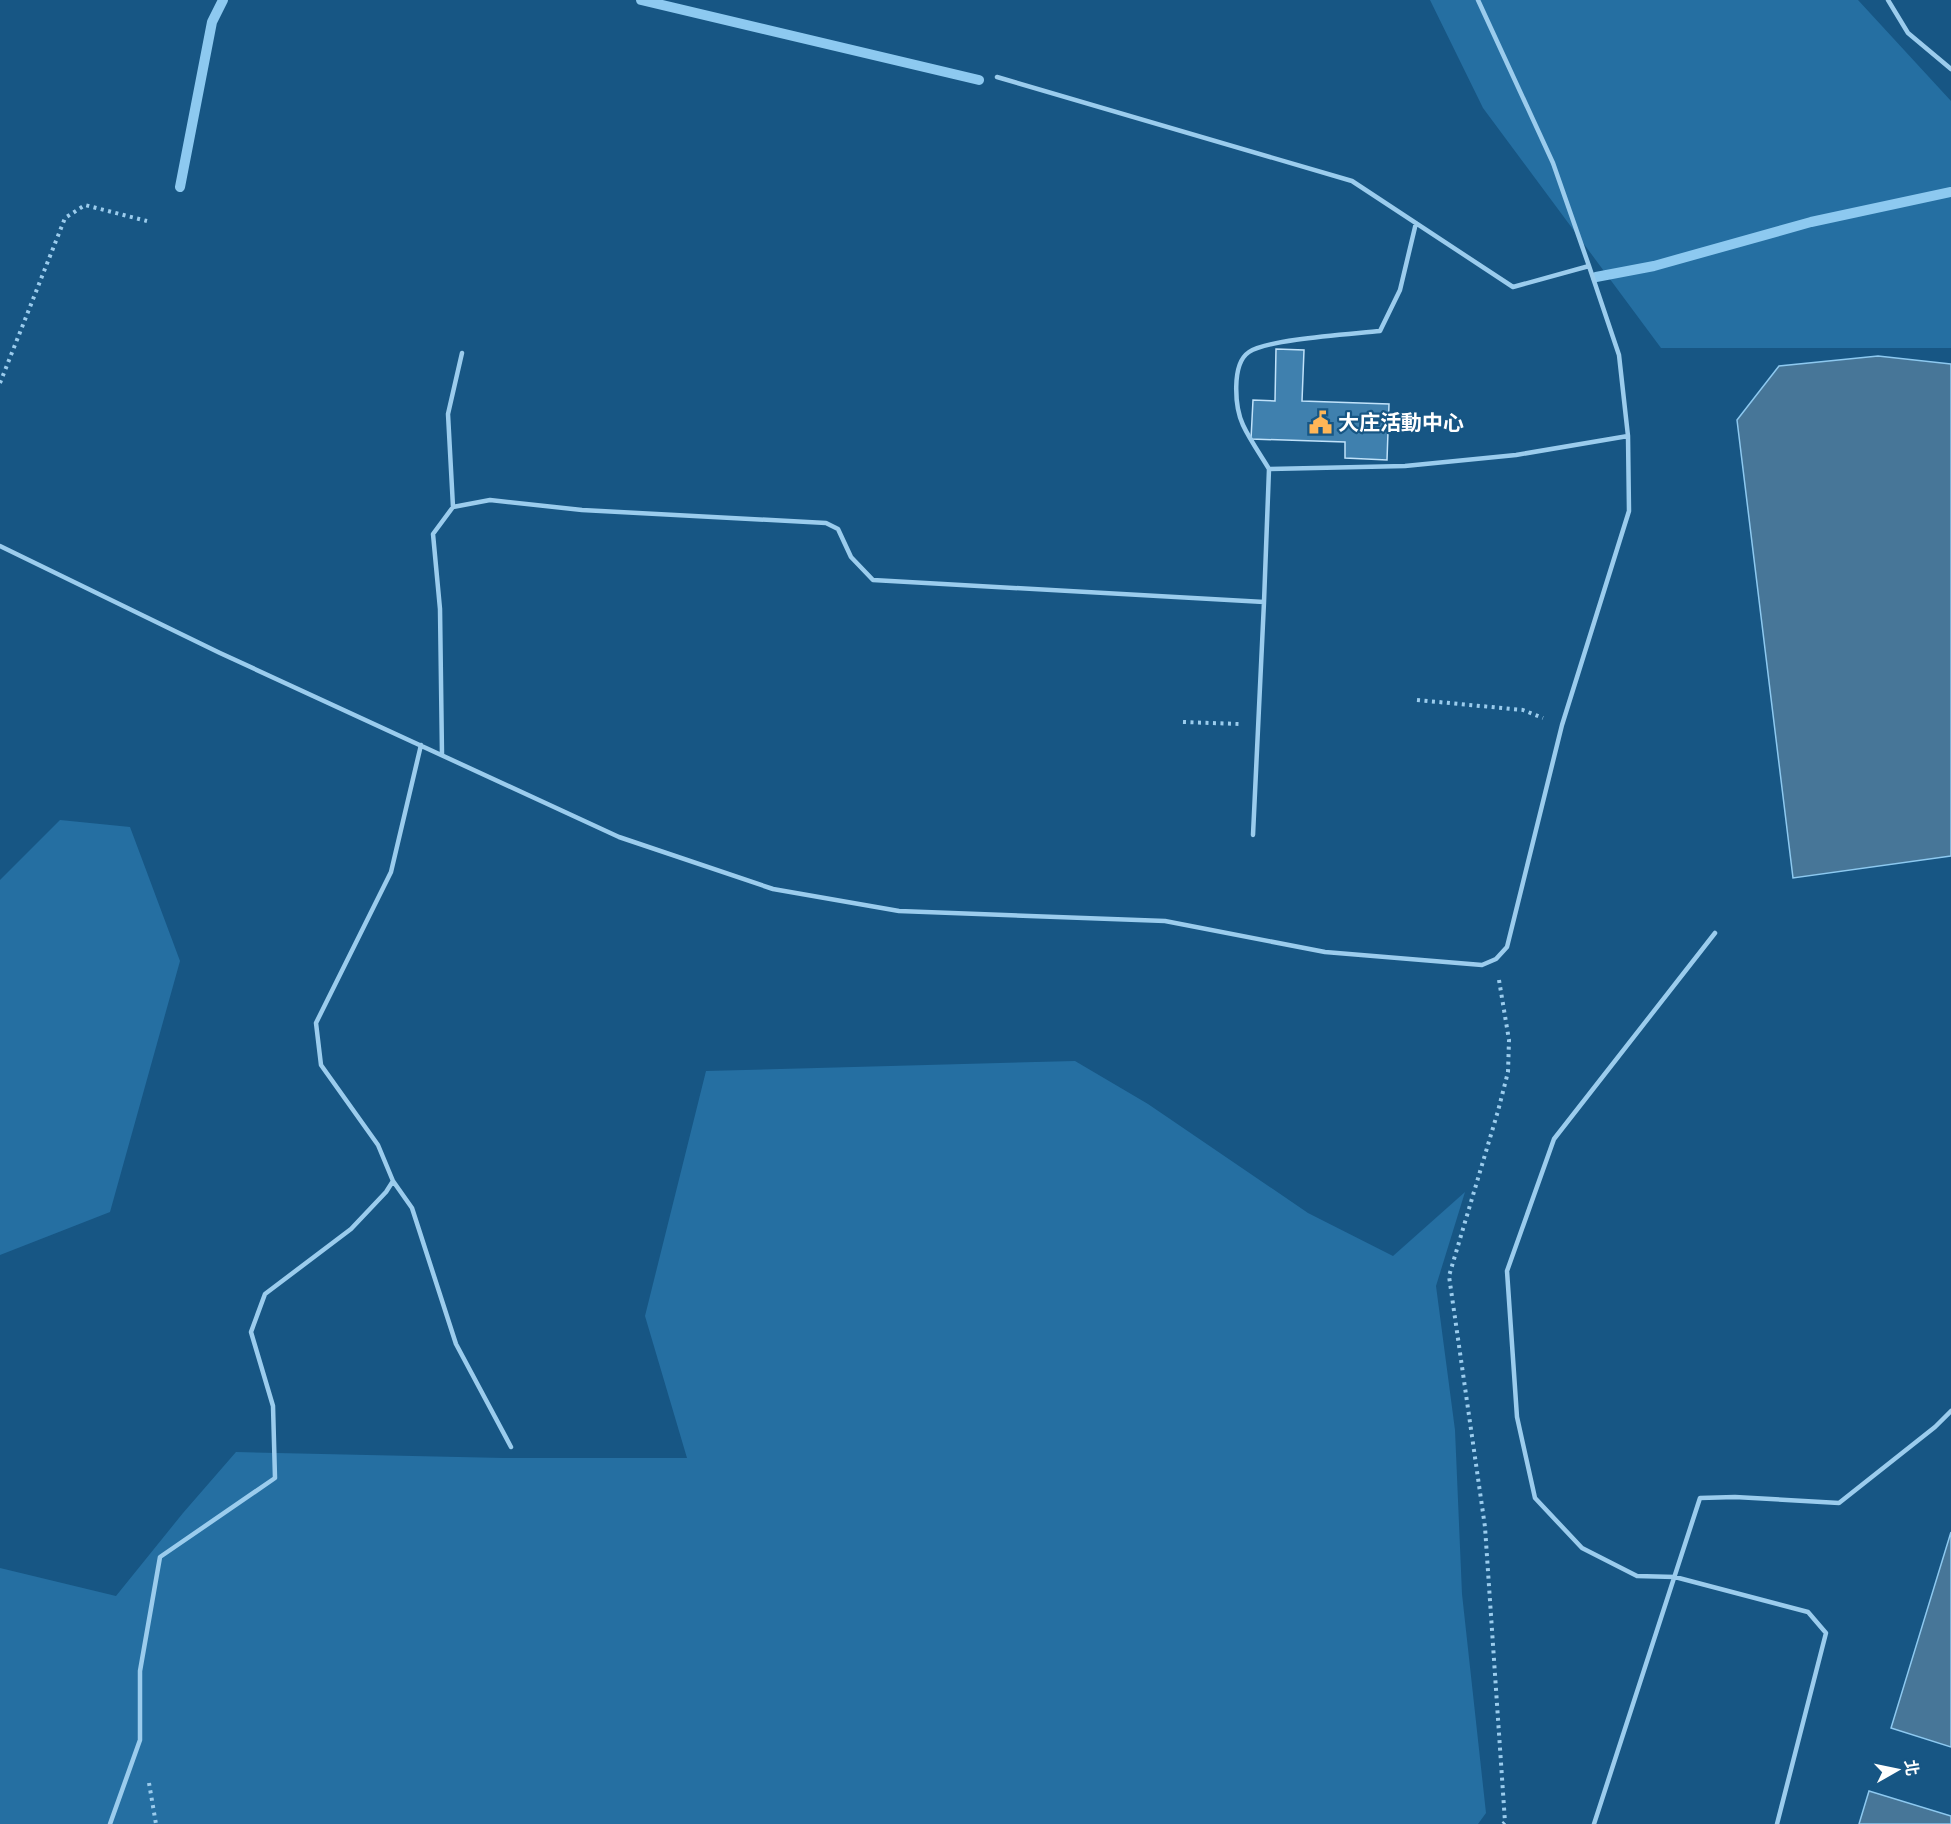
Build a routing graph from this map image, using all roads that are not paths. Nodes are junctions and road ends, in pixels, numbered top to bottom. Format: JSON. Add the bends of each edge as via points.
{"nodes":[{"id":1,"x":1478,"y":0,"type":"edge"},
{"id":2,"x":1888,"y":0,"type":"edge"},
{"id":3,"x":1951,"y":69,"type":"edge"},
{"id":4,"x":997,"y":77,"type":"dead end"},
{"id":5,"x":1416,"y":223,"type":"junction"},
{"id":6,"x":1590,"y":266,"type":"junction"},
{"id":7,"x":462,"y":353,"type":"dead end"},
{"id":8,"x":1628,"y":436,"type":"junction"},
{"id":9,"x":1269,"y":469,"type":"junction"},
{"id":10,"x":453,"y":507,"type":"junction"},
{"id":11,"x":0,"y":546,"type":"edge"},
{"id":12,"x":1264,"y":602,"type":"junction"},
{"id":13,"x":421,"y":746,"type":"junction"},
{"id":14,"x":442,"y":755,"type":"junction"},
{"id":15,"x":1253,"y":835,"type":"dead end"},
{"id":16,"x":1715,"y":933,"type":"dead end"},
{"id":17,"x":393,"y":1181,"type":"junction"},
{"id":18,"x":1951,"y":1411,"type":"edge"},
{"id":19,"x":511,"y":1446,"type":"dead end"},
{"id":20,"x":1675,"y":1577,"type":"junction"},
{"id":21,"x":110,"y":1824,"type":"edge"},
{"id":22,"x":1594,"y":1824,"type":"edge"},
{"id":23,"x":1777,"y":1824,"type":"edge"}],
"edges":[{"from":1,"to":6,"type":"lane","via":[[1553,163]]},
{"from":2,"to":3,"type":"lane","via":[[1908,33]]},
{"from":4,"to":5,"type":"lane","via":[[1352,181]]},
{"from":5,"to":6,"type":"lane","via":[[1513,287]]},
{"from":5,"to":9,"type":"lane","via":[[1400,290],[1380,331],[1275,343],[1249,352],[1237,369],[1242,424]]},
{"from":6,"to":8,"type":"lane","via":[[1619,355]]},
{"from":7,"to":10,"type":"lane","via":[[448,414]]},
{"from":8,"to":9,"type":"lane","via":[[1516,455],[1405,466]]},
{"from":8,"to":14,"type":"lane","via":[[1629,511],[1562,725],[1507,947],[1496,959],[1482,965],[1325,952],[1165,921],[899,911],[773,889],[619,837]]},
{"from":9,"to":12,"type":"lane"},
{"from":10,"to":12,"type":"lane","via":[[490,500],[582,510],[826,523],[838,529],[851,557],[873,580]]},
{"from":10,"to":14,"type":"lane","via":[[433,534],[440,609]]},
{"from":11,"to":13,"type":"lane"},
{"from":12,"to":15,"type":"lane"},
{"from":13,"to":14,"type":"lane"},
{"from":13,"to":17,"type":"lane","via":[[391,872],[316,1023],[321,1065],[378,1145]]},
{"from":16,"to":20,"type":"lane","via":[[1554,1139],[1507,1271],[1517,1417],[1535,1498],[1582,1548],[1637,1576]]},
{"from":17,"to":19,"type":"lane","via":[[412,1208],[456,1344]]},
{"from":17,"to":21,"type":"lane","via":[[351,1229],[265,1294],[250,1332],[273,1406],[275,1478],[160,1557],[140,1671],[140,1740]]},
{"from":18,"to":20,"type":"lane","via":[[1839,1503],[1700,1498]]},
{"from":20,"to":22,"type":"lane"},
{"from":20,"to":23,"type":"lane","via":[[1808,1612],[1826,1633]]}]}
